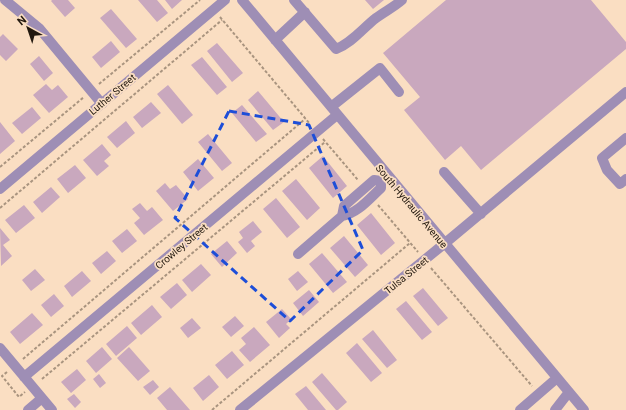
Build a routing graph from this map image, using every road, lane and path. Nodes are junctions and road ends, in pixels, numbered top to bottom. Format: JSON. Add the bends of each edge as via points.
{"nodes":[{"id":1,"x":5,"y":0,"type":"edge"},
{"id":2,"x":225,"y":0,"type":"edge"},
{"id":3,"x":242,"y":0,"type":"edge"},
{"id":4,"x":294,"y":0,"type":"edge"},
{"id":5,"x":402,"y":0,"type":"edge"},
{"id":6,"x":305,"y":12,"type":"junction"},
{"id":7,"x":222,"y":20,"type":"dead end"},
{"id":8,"x":275,"y":40,"type":"junction"},
{"id":9,"x":399,"y":92,"type":"dead end"},
{"id":10,"x":626,"y":92,"type":"edge"},
{"id":11,"x":102,"y":104,"type":"junction"},
{"id":12,"x":334,"y":111,"type":"junction"},
{"id":13,"x":305,"y":119,"type":"dead end"},
{"id":14,"x":626,"y":138,"type":"edge"},
{"id":15,"x":325,"y":142,"type":"dead end"},
{"id":16,"x":444,"y":172,"type":"dead end"},
{"id":17,"x":384,"y":178,"type":"junction"},
{"id":18,"x":626,"y":179,"type":"edge"},
{"id":19,"x":0,"y":189,"type":"edge"},
{"id":20,"x":0,"y":208,"type":"edge"},
{"id":21,"x":481,"y":214,"type":"junction"},
{"id":22,"x":410,"y":243,"type":"dead end"},
{"id":23,"x":444,"y":244,"type":"junction"},
{"id":24,"x":298,"y":254,"type":"dead end"},
{"id":25,"x":0,"y":348,"type":"edge"},
{"id":26,"x":24,"y":358,"type":"junction"},
{"id":27,"x":15,"y":366,"type":"junction"},
{"id":28,"x":34,"y":369,"type":"junction"},
{"id":29,"x":0,"y":374,"type":"edge"},
{"id":30,"x":2,"y":376,"type":"junction"},
{"id":31,"x":24,"y":377,"type":"junction"},
{"id":32,"x":557,"y":378,"type":"junction"},
{"id":33,"x":42,"y":379,"type":"junction"},
{"id":34,"x":32,"y":386,"type":"junction"},
{"id":35,"x":569,"y":392,"type":"junction"},
{"id":36,"x":42,"y":398,"type":"junction"},
{"id":37,"x":28,"y":410,"type":"edge"},
{"id":38,"x":52,"y":410,"type":"edge"},
{"id":39,"x":212,"y":410,"type":"edge"},
{"id":40,"x":240,"y":410,"type":"edge"},
{"id":41,"x":520,"y":410,"type":"edge"},
{"id":42,"x":555,"y":410,"type":"edge"},
{"id":43,"x":584,"y":410,"type":"edge"}],
"edges":[{"from":1,"to":11,"type":"street","via":[[39,28]]},
{"from":2,"to":11,"type":"street","name":"Luther Street"},
{"from":3,"to":8,"type":"street","name":"South Hydraulic Avenue"},
{"from":4,"to":6,"type":"street"},
{"from":5,"to":6,"type":"street","via":[[345,45],[336,48]]},
{"from":6,"to":8,"type":"street"},
{"from":7,"to":20,"type":"path"},
{"from":8,"to":12,"type":"street","name":"South Hydraulic Avenue"},
{"from":9,"to":12,"type":"street","name":"Crowley Street","via":[[380,68]]},
{"from":10,"to":21,"type":"street","name":"Tulsa Street"},
{"from":11,"to":19,"type":"street","name":"Luther Street"},
{"from":12,"to":17,"type":"street","name":"South Hydraulic Avenue"},
{"from":12,"to":28,"type":"street","name":"Crowley Street"},
{"from":13,"to":26,"type":"path"},
{"from":14,"to":18,"type":"street","via":[[602,158],[607,170],[620,184]]},
{"from":15,"to":33,"type":"path"},
{"from":16,"to":21,"type":"street"},
{"from":17,"to":23,"type":"street","name":"South Hydraulic Avenue"},
{"from":17,"to":24,"type":"street","via":[[374,180],[344,206],[342,216]]},
{"from":21,"to":23,"type":"street","name":"Tulsa Street"},
{"from":22,"to":39,"type":"path"},
{"from":23,"to":32,"type":"street","name":"South Hydraulic Avenue"},
{"from":23,"to":40,"type":"street","name":"Tulsa Street"},
{"from":25,"to":27,"type":"street"},
{"from":26,"to":27,"type":"path"},
{"from":26,"to":28,"type":"path"},
{"from":27,"to":30,"type":"path"},
{"from":27,"to":31,"type":"street"},
{"from":28,"to":31,"type":"street","name":"Crowley Street"},
{"from":28,"to":33,"type":"path"},
{"from":29,"to":30,"type":"path"},
{"from":30,"to":34,"type":"path","via":[[19,397]]},
{"from":31,"to":34,"type":"street"},
{"from":32,"to":35,"type":"street","name":"South Hydraulic Avenue"},
{"from":32,"to":41,"type":"street"},
{"from":33,"to":34,"type":"path"},
{"from":34,"to":36,"type":"street"},
{"from":35,"to":42,"type":"street"},
{"from":35,"to":43,"type":"street","name":"South Hydraulic Avenue"},
{"from":36,"to":37,"type":"street"},
{"from":36,"to":38,"type":"street"}]}
